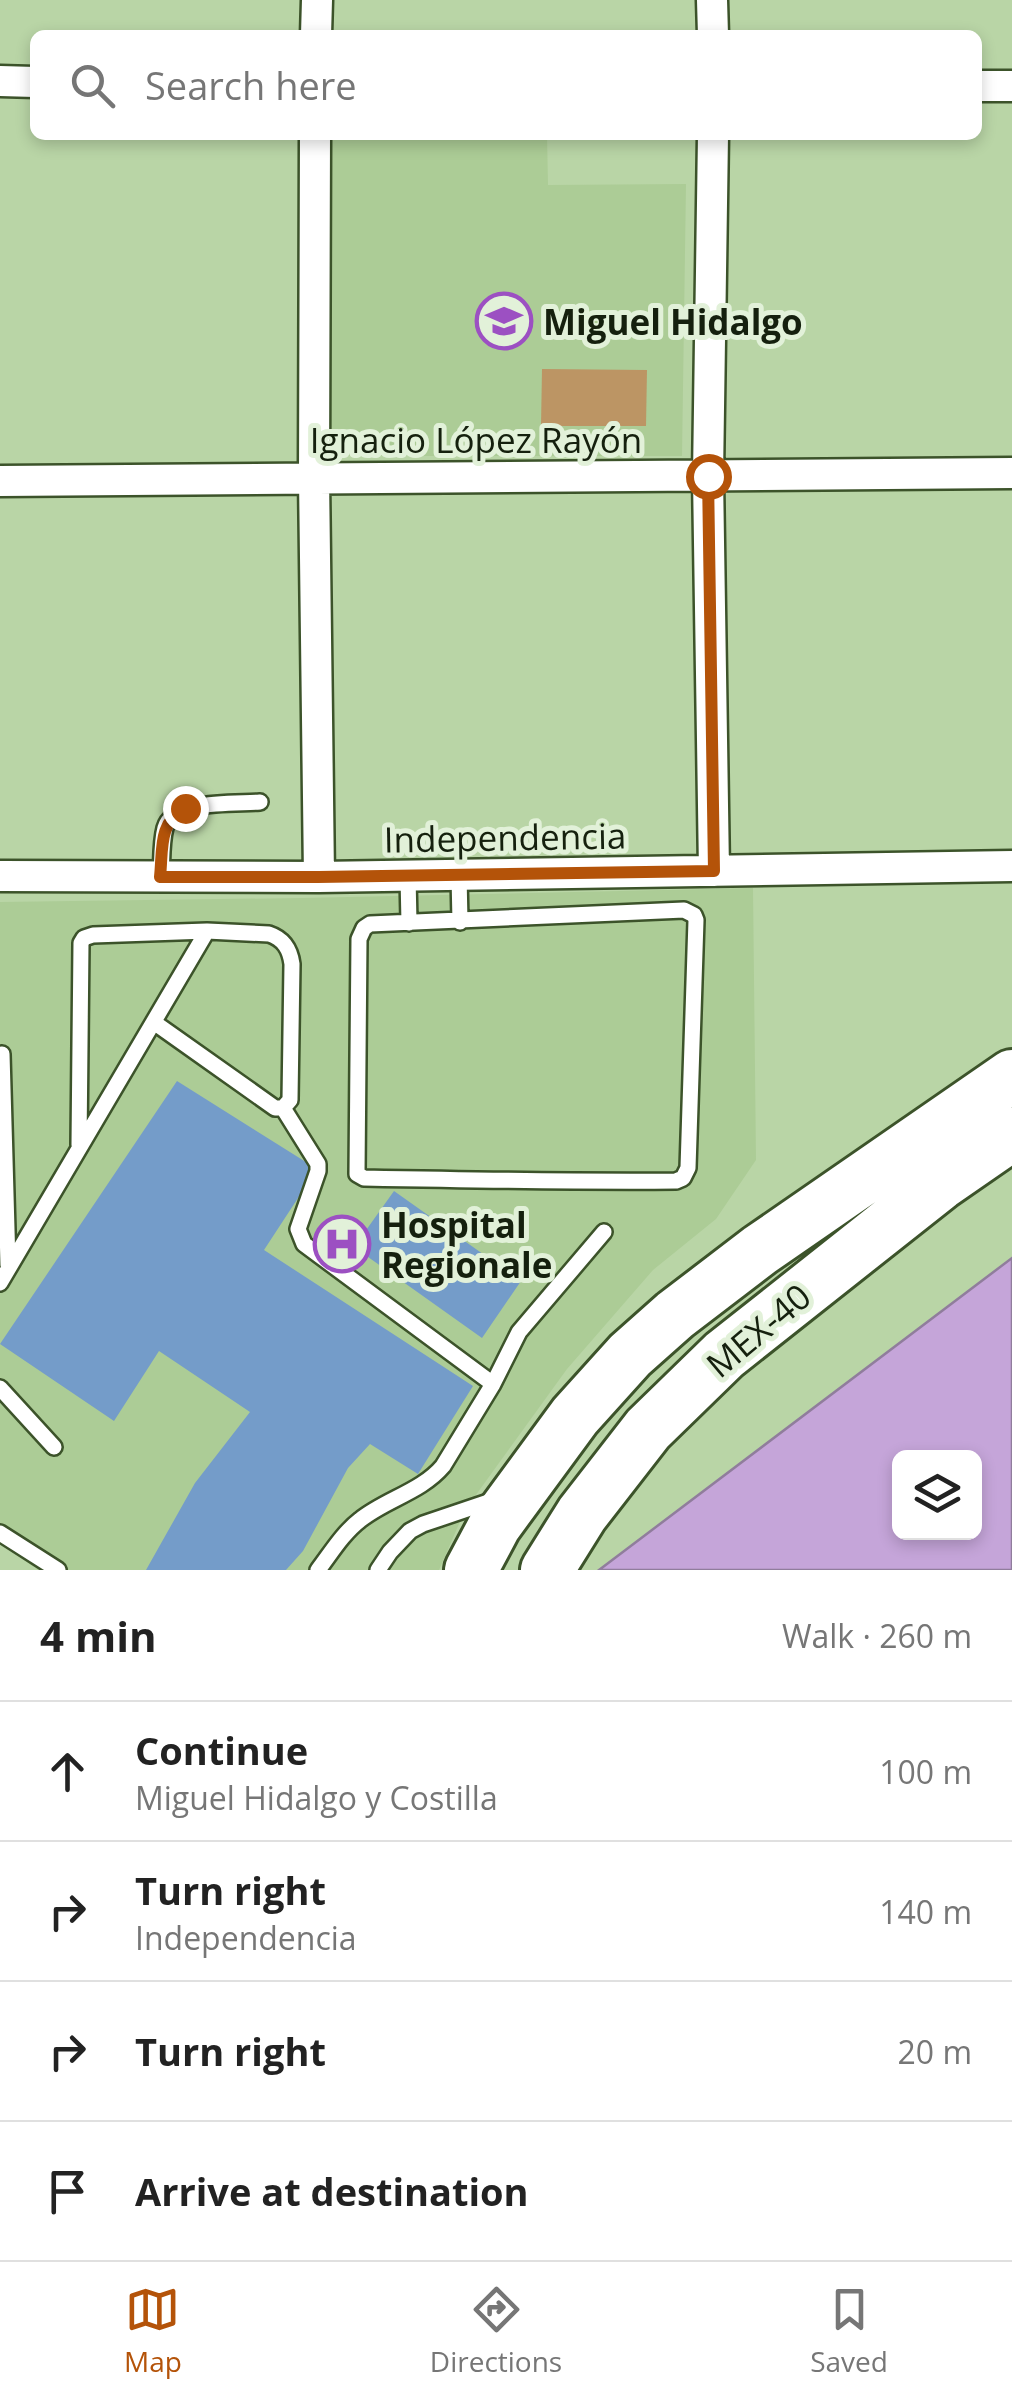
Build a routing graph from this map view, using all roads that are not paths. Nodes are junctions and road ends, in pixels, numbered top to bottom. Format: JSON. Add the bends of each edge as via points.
{"nodes":[{"id":1,"x":317,"y":0,"type":"edge"},
{"id":2,"x":712,"y":0,"type":"edge"},
{"id":3,"x":316,"y":30,"type":"edge"},
{"id":4,"x":713,"y":30,"type":"edge"},
{"id":5,"x":0,"y":81,"type":"edge"},
{"id":6,"x":30,"y":82,"type":"edge"},
{"id":7,"x":982,"y":86,"type":"edge"},
{"id":8,"x":1012,"y":86,"type":"edge"},
{"id":9,"x":315,"y":140,"type":"edge"},
{"id":10,"x":713,"y":140,"type":"edge"},
{"id":11,"x":1012,"y":473,"type":"edge"},
{"id":12,"x":708,"y":476,"type":"junction"},
{"id":13,"x":314,"y":477,"type":"junction"},
{"id":14,"x":0,"y":481,"type":"edge"},
{"id":15,"x":260,"y":802,"type":"dead end"},
{"id":16,"x":1012,"y":866,"type":"edge"},
{"id":17,"x":714,"y":871,"type":"junction"},
{"id":18,"x":459,"y":875,"type":"junction"},
{"id":19,"x":0,"y":876,"type":"edge"},
{"id":20,"x":408,"y":876,"type":"junction"},
{"id":21,"x":160,"y":877,"type":"junction"},
{"id":22,"x":318,"y":877,"type":"junction"},
{"id":23,"x":460,"y":922,"type":"junction"},
{"id":24,"x":409,"y":923,"type":"junction"},
{"id":25,"x":207,"y":931,"type":"junction"},
{"id":26,"x":155,"y":1023,"type":"junction"},
{"id":27,"x":2,"y":1054,"type":"edge"},
{"id":28,"x":1012,"y":1076,"type":"edge"},
{"id":29,"x":284,"y":1108,"type":"junction"},
{"id":30,"x":1012,"y":1134,"type":"edge"},
{"id":31,"x":79,"y":1149,"type":"junction"},
{"id":32,"x":604,"y":1232,"type":"dead end"},
{"id":33,"x":8,"y":1268,"type":"junction"},
{"id":34,"x":0,"y":1283,"type":"edge"},
{"id":35,"x":492,"y":1384,"type":"junction"},
{"id":36,"x":0,"y":1388,"type":"edge"},
{"id":37,"x":54,"y":1447,"type":"dead end"},
{"id":38,"x":521,"y":1490,"type":"junction"},
{"id":39,"x":0,"y":1532,"type":"edge"},
{"id":40,"x":58,"y":1570,"type":"edge"},
{"id":41,"x":318,"y":1570,"type":"edge"},
{"id":42,"x":378,"y":1570,"type":"edge"},
{"id":43,"x":471,"y":1570,"type":"edge"},
{"id":44,"x":546,"y":1570,"type":"edge"}],
"edges":[{"from":1,"to":3,"type":"street"},
{"from":2,"to":4,"type":"street"},
{"from":5,"to":6,"type":"street"},
{"from":7,"to":8,"type":"street"},
{"from":9,"to":13,"type":"street"},
{"from":10,"to":12,"type":"street"},
{"from":11,"to":12,"type":"street","name":"Ignacio López Rayón"},
{"from":12,"to":13,"type":"street","name":"Ignacio López Rayón"},
{"from":12,"to":17,"type":"street"},
{"from":13,"to":14,"type":"street","name":"Ignacio López Rayón"},
{"from":13,"to":22,"type":"street"},
{"from":15,"to":21,"type":"lane","via":[[185,808],[172,815]]},
{"from":16,"to":17,"type":"street","name":"Independencia"},
{"from":17,"to":18,"type":"street","name":"Independencia"},
{"from":18,"to":20,"type":"street","name":"Independencia"},
{"from":18,"to":23,"type":"lane"},
{"from":19,"to":21,"type":"street","name":"Independencia"},
{"from":20,"to":22,"type":"street","name":"Independencia"},
{"from":20,"to":24,"type":"lane"},
{"from":21,"to":22,"type":"street","name":"Independencia"},
{"from":23,"to":24,"type":"lane"},
{"from":23,"to":24,"type":"lane","via":[[684,910],[694,915],[688,1168],[682,1178],[360,1177],[359,939],[370,924]]},
{"from":25,"to":26,"type":"lane"},
{"from":25,"to":29,"type":"lane","via":[[269,934],[288,948],[290,1100]]},
{"from":25,"to":31,"type":"lane","via":[[93,935],[81,943]]},
{"from":26,"to":29,"type":"lane"},
{"from":26,"to":31,"type":"lane"},
{"from":27,"to":33,"type":"lane"},
{"from":28,"to":38,"type":"highway","name":"MEX-40","via":[[675,1315],[574,1416]]},
{"from":29,"to":35,"type":"lane","via":[[318,1164],[298,1228],[304,1244]]},
{"from":30,"to":44,"type":"highway","name":"MEX-40","via":[[724,1354],[648,1429]]},
{"from":31,"to":33,"type":"lane"},
{"from":32,"to":35,"type":"lane","via":[[519,1332]]},
{"from":33,"to":34,"type":"lane"},
{"from":35,"to":41,"type":"lane","via":[[436,1475],[362,1518]]},
{"from":36,"to":37,"type":"lane"},
{"from":38,"to":42,"type":"lane","via":[[410,1531]]},
{"from":38,"to":43,"type":"highway","name":"MEX-40"},
{"from":39,"to":40,"type":"lane"}]}
